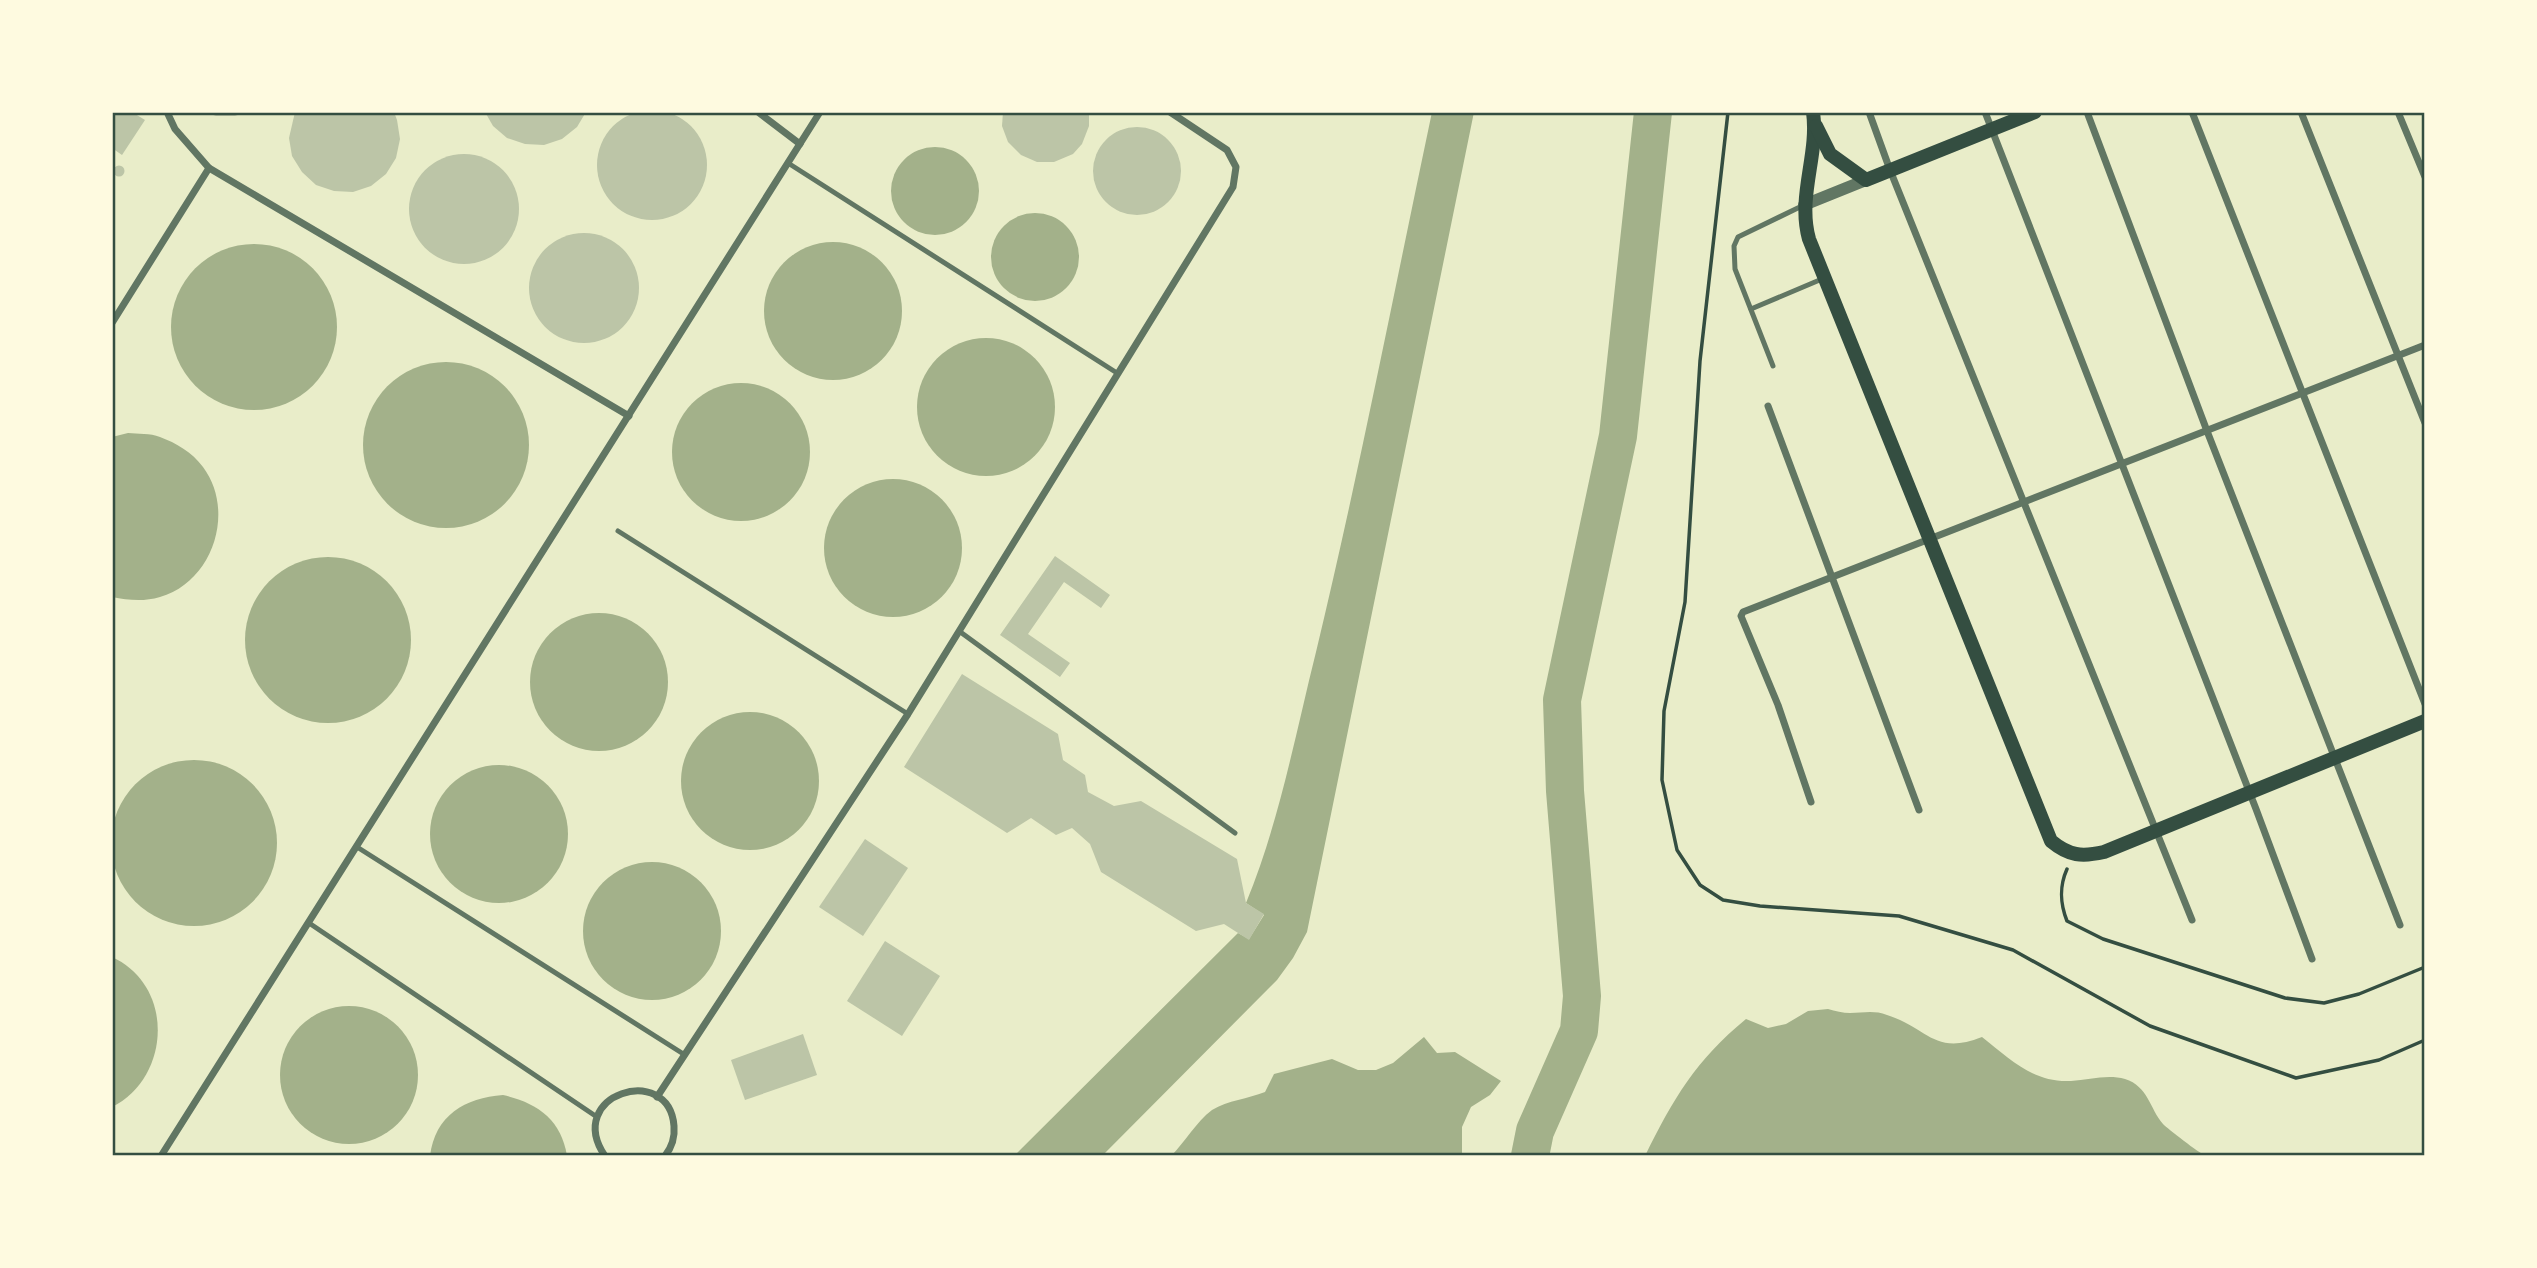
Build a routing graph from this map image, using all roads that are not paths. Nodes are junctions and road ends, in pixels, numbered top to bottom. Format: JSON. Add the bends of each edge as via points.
{"nodes":[{"id":1,"x":167,"y":112,"type":"edge"},
{"id":2,"x":758,"y":112,"type":"edge"},
{"id":3,"x":820,"y":112,"type":"edge"},
{"id":4,"x":1170,"y":112,"type":"edge"},
{"id":5,"x":1869,"y":112,"type":"edge"},
{"id":6,"x":1985,"y":112,"type":"edge"},
{"id":7,"x":2035,"y":112,"type":"edge"},
{"id":8,"x":2087,"y":112,"type":"edge"},
{"id":9,"x":2192,"y":112,"type":"edge"},
{"id":10,"x":2301,"y":112,"type":"edge"},
{"id":11,"x":2398,"y":112,"type":"edge"},
{"id":12,"x":1814,"y":117,"type":"edge"},
{"id":13,"x":1992,"y":129,"type":"junction"},
{"id":14,"x":800,"y":144,"type":"junction"},
{"id":15,"x":788,"y":163,"type":"junction"},
{"id":16,"x":209,"y":169,"type":"junction"},
{"id":17,"x":1890,"y":170,"type":"junction"},
{"id":18,"x":2425,"y":177,"type":"edge"},
{"id":19,"x":1866,"y":180,"type":"junction"},
{"id":20,"x":1804,"y":205,"type":"junction"},
{"id":21,"x":1825,"y":278,"type":"junction"},
{"id":22,"x":1751,"y":309,"type":"junction"},
{"id":23,"x":112,"y":323,"type":"edge"},
{"id":24,"x":2425,"y":345,"type":"edge"},
{"id":25,"x":2398,"y":356,"type":"junction"},
{"id":26,"x":1773,"y":366,"type":"dead end"},
{"id":27,"x":1117,"y":373,"type":"junction"},
{"id":28,"x":2302,"y":394,"type":"junction"},
{"id":29,"x":1768,"y":407,"type":"dead end"},
{"id":30,"x":629,"y":416,"type":"junction"},
{"id":31,"x":2425,"y":423,"type":"edge"},
{"id":32,"x":2207,"y":431,"type":"junction"},
{"id":33,"x":2121,"y":465,"type":"junction"},
{"id":34,"x":2025,"y":503,"type":"junction"},
{"id":35,"x":618,"y":531,"type":"dead end"},
{"id":36,"x":1930,"y":540,"type":"junction"},
{"id":37,"x":1833,"y":578,"type":"junction"},
{"id":38,"x":959,"y":631,"type":"junction"},
{"id":39,"x":2425,"y":704,"type":"edge"},
{"id":40,"x":908,"y":714,"type":"junction"},
{"id":41,"x":2425,"y":720,"type":"edge"},
{"id":42,"x":2335,"y":757,"type":"junction"},
{"id":43,"x":2249,"y":793,"type":"junction"},
{"id":44,"x":1811,"y":802,"type":"dead end"},
{"id":45,"x":1919,"y":810,"type":"dead end"},
{"id":46,"x":2157,"y":830,"type":"junction"},
{"id":47,"x":1235,"y":833,"type":"dead end"},
{"id":48,"x":357,"y":847,"type":"junction"},
{"id":49,"x":2192,"y":920,"type":"dead end"},
{"id":50,"x":309,"y":923,"type":"junction"},
{"id":51,"x":2400,"y":925,"type":"dead end"},
{"id":52,"x":2312,"y":959,"type":"dead end"},
{"id":53,"x":685,"y":1055,"type":"junction"},
{"id":54,"x":657,"y":1097,"type":"junction"},
{"id":55,"x":597,"y":1117,"type":"junction"},
{"id":56,"x":161,"y":1156,"type":"edge"},
{"id":57,"x":605,"y":1156,"type":"edge"},
{"id":58,"x":665,"y":1156,"type":"edge"}],
"edges":[{"from":1,"to":16,"type":"street","via":[[175,129]]},
{"from":2,"to":14,"type":"street"},
{"from":3,"to":14,"type":"street"},
{"from":4,"to":27,"type":"street","via":[[1227,150],[1236,167],[1233,187]]},
{"from":5,"to":17,"type":"street"},
{"from":6,"to":13,"type":"street"},
{"from":7,"to":13,"type":"main road"},
{"from":8,"to":32,"type":"street"},
{"from":9,"to":28,"type":"street"},
{"from":10,"to":25,"type":"street"},
{"from":11,"to":18,"type":"street"},
{"from":12,"to":19,"type":"main road","via":[[1830,154]]},
{"from":12,"to":20,"type":"main road"},
{"from":13,"to":17,"type":"main road"},
{"from":13,"to":33,"type":"street"},
{"from":14,"to":15,"type":"street"},
{"from":15,"to":27,"type":"lane"},
{"from":15,"to":30,"type":"street"},
{"from":16,"to":23,"type":"street"},
{"from":16,"to":30,"type":"street"},
{"from":17,"to":19,"type":"main road"},
{"from":17,"to":34,"type":"street"},
{"from":19,"to":20,"type":"street"},
{"from":20,"to":21,"type":"main road","via":[[1807,230]]},
{"from":20,"to":22,"type":"lane","via":[[1738,237],[1735,269]]},
{"from":21,"to":22,"type":"lane"},
{"from":21,"to":36,"type":"main road"},
{"from":22,"to":26,"type":"lane"},
{"from":24,"to":25,"type":"street"},
{"from":25,"to":28,"type":"street"},
{"from":25,"to":31,"type":"street"},
{"from":27,"to":38,"type":"street"},
{"from":28,"to":32,"type":"street"},
{"from":28,"to":39,"type":"street"},
{"from":29,"to":37,"type":"street"},
{"from":30,"to":48,"type":"street"},
{"from":32,"to":33,"type":"street"},
{"from":32,"to":42,"type":"street"},
{"from":33,"to":34,"type":"street"},
{"from":33,"to":43,"type":"street"},
{"from":34,"to":36,"type":"street"},
{"from":34,"to":46,"type":"street"},
{"from":35,"to":40,"type":"lane"},
{"from":36,"to":37,"type":"street"},
{"from":36,"to":46,"type":"main road","via":[[2051,841],[2076,856],[2104,852]]},
{"from":37,"to":44,"type":"street","via":[[1742,614]]},
{"from":37,"to":45,"type":"street"},
{"from":38,"to":40,"type":"street"},
{"from":38,"to":47,"type":"lane"},
{"from":40,"to":53,"type":"street"},
{"from":41,"to":42,"type":"main road"},
{"from":42,"to":43,"type":"main road"},
{"from":42,"to":51,"type":"street"},
{"from":43,"to":46,"type":"main road"},
{"from":43,"to":52,"type":"street"},
{"from":46,"to":49,"type":"street"},
{"from":48,"to":50,"type":"street"},
{"from":48,"to":53,"type":"lane"},
{"from":50,"to":55,"type":"lane"},
{"from":50,"to":56,"type":"street"},
{"from":53,"to":54,"type":"street"},
{"from":54,"to":55,"type":"street","via":[[644,1091],[622,1093],[604,1104]]},
{"from":54,"to":58,"type":"street","via":[[674,1121],[674,1136]]},
{"from":55,"to":57,"type":"street","via":[[595,1132]]}]}
